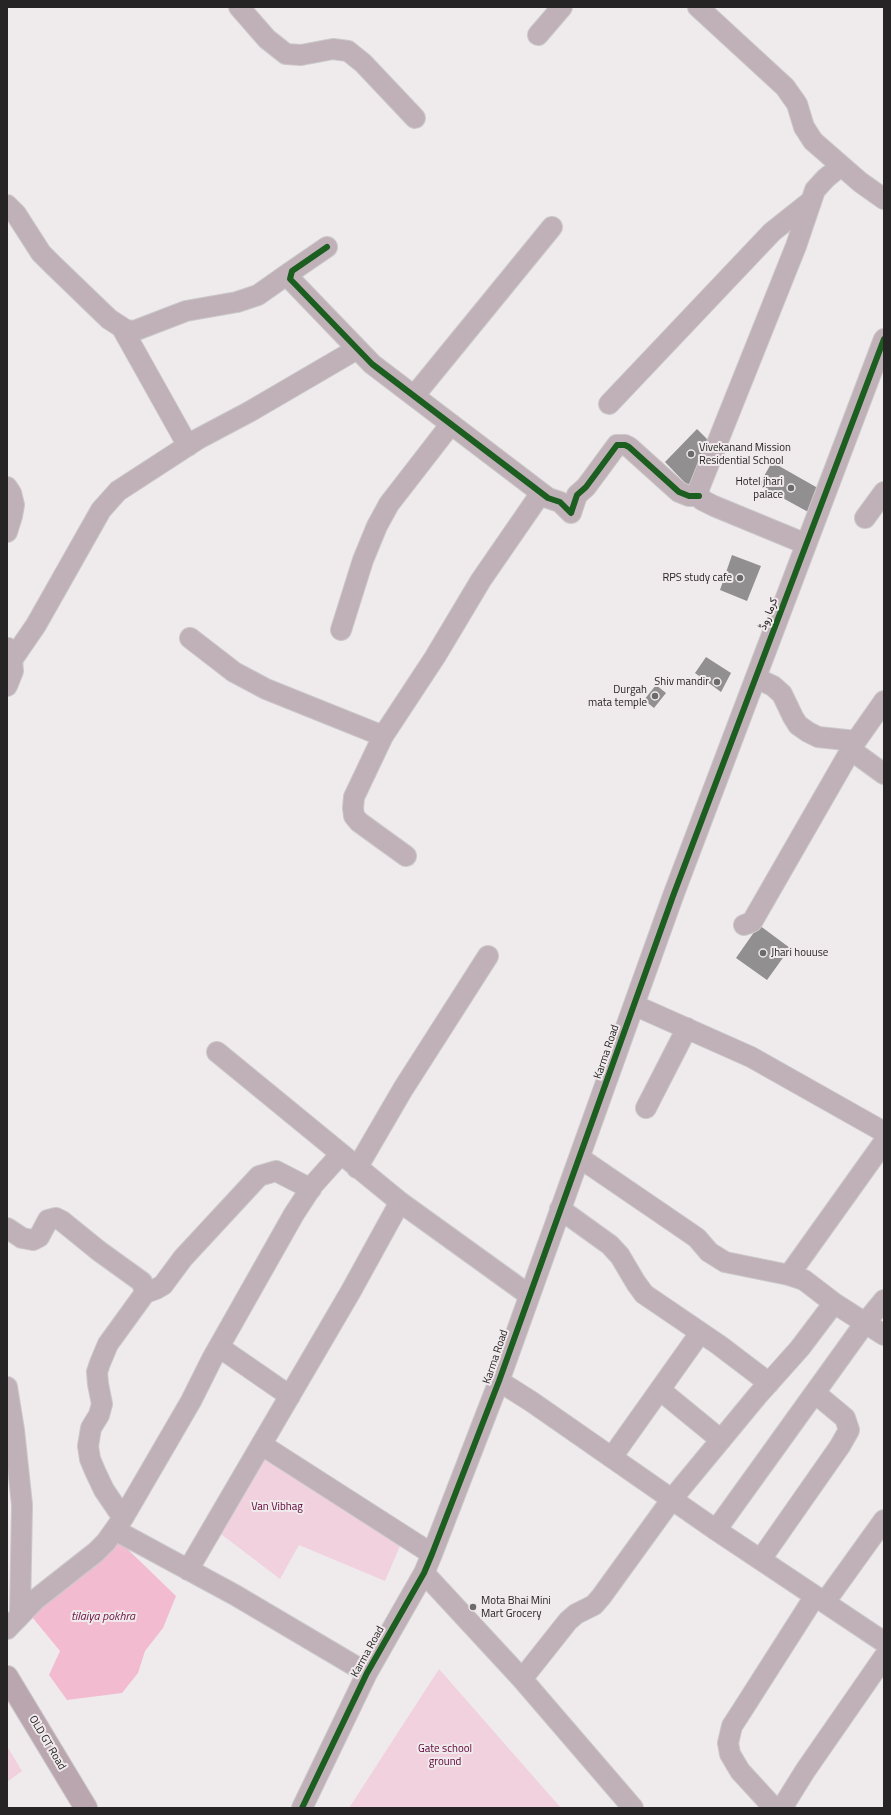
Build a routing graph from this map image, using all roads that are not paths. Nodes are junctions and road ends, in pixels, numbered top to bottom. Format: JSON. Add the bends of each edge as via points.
{"nodes":[{"id":1,"x":239,"y":7,"type":"edge"},
{"id":2,"x":562,"y":7,"type":"edge"},
{"id":3,"x":698,"y":7,"type":"edge"},
{"id":4,"x":538,"y":35,"type":"dead end"},
{"id":5,"x":415,"y":118,"type":"dead end"},
{"id":6,"x":841,"y":166,"type":"junction"},
{"id":7,"x":884,"y":199,"type":"edge"},
{"id":8,"x":811,"y":200,"type":"junction"},
{"id":9,"x":7,"y":206,"type":"edge"},
{"id":10,"x":552,"y":227,"type":"dead end"},
{"id":11,"x":327,"y":247,"type":"dead end"},
{"id":12,"x":292,"y":271,"type":"junction"},
{"id":13,"x":122,"y":328,"type":"junction"},
{"id":14,"x":884,"y":339,"type":"edge"},
{"id":15,"x":357,"y":349,"type":"junction"},
{"id":16,"x":878,"y":372,"type":"edge"},
{"id":17,"x":414,"y":396,"type":"junction"},
{"id":18,"x":609,"y":404,"type":"dead end"},
{"id":19,"x":451,"y":424,"type":"junction"},
{"id":20,"x":188,"y":446,"type":"junction"},
{"id":21,"x":7,"y":488,"type":"edge"},
{"id":22,"x":884,"y":492,"type":"edge"},
{"id":23,"x":542,"y":493,"type":"junction"},
{"id":24,"x":699,"y":496,"type":"junction"},
{"id":25,"x":865,"y":518,"type":"dead end"},
{"id":26,"x":7,"y":532,"type":"edge"},
{"id":27,"x":806,"y":544,"type":"junction"},
{"id":28,"x":341,"y":630,"type":"dead end"},
{"id":29,"x":190,"y":638,"type":"dead end"},
{"id":30,"x":10,"y":653,"type":"edge"},
{"id":31,"x":756,"y":678,"type":"junction"},
{"id":32,"x":7,"y":686,"type":"edge"},
{"id":33,"x":884,"y":701,"type":"edge"},
{"id":34,"x":383,"y":736,"type":"junction"},
{"id":35,"x":853,"y":746,"type":"junction"},
{"id":36,"x":884,"y":774,"type":"edge"},
{"id":37,"x":406,"y":856,"type":"dead end"},
{"id":38,"x":673,"y":896,"type":"joint"},
{"id":39,"x":744,"y":925,"type":"dead end"},
{"id":40,"x":488,"y":956,"type":"dead end"},
{"id":41,"x":634,"y":1004,"type":"junction"},
{"id":42,"x":687,"y":1028,"type":"junction"},
{"id":43,"x":217,"y":1052,"type":"dead end"},
{"id":44,"x":646,"y":1108,"type":"dead end"},
{"id":45,"x":884,"y":1132,"type":"edge"},
{"id":46,"x":884,"y":1142,"type":"edge"},
{"id":47,"x":340,"y":1155,"type":"junction"},
{"id":48,"x":580,"y":1158,"type":"junction"},
{"id":49,"x":357,"y":1168,"type":"junction"},
{"id":50,"x":310,"y":1189,"type":"junction"},
{"id":51,"x":400,"y":1202,"type":"junction"},
{"id":52,"x":560,"y":1209,"type":"junction"},
{"id":53,"x":7,"y":1228,"type":"edge"},
{"id":54,"x":789,"y":1275,"type":"junction"},
{"id":55,"x":145,"y":1293,"type":"junction"},
{"id":56,"x":529,"y":1295,"type":"junction"},
{"id":57,"x":884,"y":1300,"type":"edge"},
{"id":58,"x":834,"y":1303,"type":"junction"},
{"id":59,"x":865,"y":1323,"type":"junction"},
{"id":60,"x":700,"y":1333,"type":"junction"},
{"id":61,"x":884,"y":1335,"type":"edge"},
{"id":62,"x":219,"y":1347,"type":"junction"},
{"id":63,"x":499,"y":1381,"type":"junction"},
{"id":64,"x":769,"y":1383,"type":"junction"},
{"id":65,"x":7,"y":1387,"type":"edge"},
{"id":66,"x":660,"y":1390,"type":"junction"},
{"id":67,"x":815,"y":1393,"type":"junction"},
{"id":68,"x":290,"y":1396,"type":"junction"},
{"id":69,"x":721,"y":1440,"type":"junction"},
{"id":70,"x":262,"y":1445,"type":"junction"},
{"id":71,"x":612,"y":1457,"type":"junction"},
{"id":72,"x":672,"y":1499,"type":"junction"},
{"id":73,"x":884,"y":1520,"type":"edge"},
{"id":74,"x":119,"y":1524,"type":"junction"},
{"id":75,"x":716,"y":1530,"type":"junction"},
{"id":76,"x":432,"y":1554,"type":"junction"},
{"id":77,"x":761,"y":1560,"type":"junction"},
{"id":78,"x":188,"y":1570,"type":"junction"},
{"id":79,"x":424,"y":1573,"type":"junction"},
{"id":80,"x":820,"y":1599,"type":"junction"},
{"id":81,"x":20,"y":1614,"type":"junction"},
{"id":82,"x":7,"y":1629,"type":"edge"},
{"id":83,"x":884,"y":1642,"type":"edge"},
{"id":84,"x":884,"y":1657,"type":"edge"},
{"id":85,"x":367,"y":1673,"type":"junction"},
{"id":86,"x":7,"y":1677,"type":"edge"},
{"id":87,"x":522,"y":1678,"type":"junction"},
{"id":88,"x":7,"y":1701,"type":"edge"},
{"id":89,"x":71,"y":1808,"type":"edge"},
{"id":90,"x":86,"y":1808,"type":"edge"},
{"id":91,"x":302,"y":1808,"type":"edge"},
{"id":92,"x":633,"y":1808,"type":"edge"},
{"id":93,"x":774,"y":1808,"type":"edge"},
{"id":94,"x":782,"y":1808,"type":"edge"}],
"edges":[{"from":1,"to":5,"type":"street","via":[[267,39],[286,54],[301,55],[333,49],[348,51],[363,63]]},
{"from":2,"to":4,"type":"street"},
{"from":3,"to":6,"type":"street","via":[[785,87],[797,104],[804,127],[813,141]]},
{"from":6,"to":7,"type":"street"},
{"from":6,"to":8,"type":"street","via":[[820,183]]},
{"from":8,"to":18,"type":"street","via":[[772,232]]},
{"from":8,"to":24,"type":"street","via":[[796,246],[701,482]]},
{"from":9,"to":13,"type":"street","via":[[16,214],[41,253]]},
{"from":10,"to":17,"type":"street"},
{"from":11,"to":12,"type":"street"},
{"from":12,"to":13,"type":"street","via":[[258,295],[237,302],[186,311],[134,330]]},
{"from":12,"to":15,"type":"street","via":[[290,279]]},
{"from":13,"to":20,"type":"street"},
{"from":14,"to":16,"type":"street","name":"کرما روڈ"},
{"from":15,"to":17,"type":"street","via":[[372,364]]},
{"from":15,"to":20,"type":"street"},
{"from":16,"to":27,"type":"street","name":"کرما روڈ"},
{"from":17,"to":19,"type":"street"},
{"from":19,"to":23,"type":"street"},
{"from":19,"to":28,"type":"street","via":[[389,504],[377,526],[363,560]]},
{"from":20,"to":30,"type":"street","via":[[118,491],[100,510],[36,625]]},
{"from":21,"to":26,"type":"street","via":[[14,505]]},
{"from":22,"to":25,"type":"street"},
{"from":23,"to":24,"type":"street","via":[[560,502],[571,512],[577,495],[586,488],[618,445],[625,445],[679,492]]},
{"from":23,"to":34,"type":"street","via":[[481,580]]},
{"from":24,"to":27,"type":"street","via":[[714,506]]},
{"from":27,"to":31,"type":"street","name":"کرما روڈ"},
{"from":29,"to":34,"type":"street","via":[[234,672],[266,690]]},
{"from":30,"to":32,"type":"street","via":[[13,671]]},
{"from":31,"to":35,"type":"street","via":[[773,686],[782,694],[798,725],[818,737]]},
{"from":31,"to":38,"type":"street","name":"کرما روڈ"},
{"from":33,"to":35,"type":"street"},
{"from":34,"to":37,"type":"street","via":[[354,797],[354,816]]},
{"from":35,"to":36,"type":"street"},
{"from":35,"to":39,"type":"street","via":[[752,922]]},
{"from":38,"to":41,"type":"street","name":"Karma Road"},
{"from":40,"to":49,"type":"street","via":[[403,1089]]},
{"from":41,"to":42,"type":"street"},
{"from":41,"to":48,"type":"street","name":"Karma Road"},
{"from":42,"to":44,"type":"street"},
{"from":42,"to":45,"type":"street","via":[[751,1057]]},
{"from":43,"to":47,"type":"street"},
{"from":46,"to":54,"type":"street"},
{"from":47,"to":49,"type":"street"},
{"from":47,"to":50,"type":"street"},
{"from":48,"to":52,"type":"street","name":"Karma Road"},
{"from":48,"to":54,"type":"street","via":[[697,1238],[709,1252],[725,1262]]},
{"from":49,"to":51,"type":"street"},
{"from":50,"to":55,"type":"street","via":[[276,1171],[259,1176],[163,1284]]},
{"from":50,"to":62,"type":"street"},
{"from":51,"to":56,"type":"street"},
{"from":51,"to":68,"type":"street"},
{"from":52,"to":56,"type":"street","name":"Karma Road"},
{"from":52,"to":60,"type":"street","via":[[610,1245],[644,1294]]},
{"from":53,"to":55,"type":"street","via":[[22,1238],[33,1240],[39,1237],[48,1220],[56,1218],[142,1282]]},
{"from":54,"to":58,"type":"street","via":[[804,1280]]},
{"from":55,"to":74,"type":"street","via":[[108,1344],[100,1363],[97,1372],[102,1404],[91,1428],[88,1446],[90,1459]]},
{"from":56,"to":63,"type":"street","name":"Karma Road"},
{"from":57,"to":59,"type":"street"},
{"from":58,"to":59,"type":"street"},
{"from":58,"to":64,"type":"street"},
{"from":59,"to":61,"type":"street"},
{"from":59,"to":67,"type":"street"},
{"from":60,"to":64,"type":"street"},
{"from":60,"to":66,"type":"street"},
{"from":62,"to":68,"type":"street"},
{"from":62,"to":74,"type":"street","via":[[191,1402]]},
{"from":63,"to":71,"type":"street"},
{"from":63,"to":76,"type":"street","name":"Karma Road"},
{"from":64,"to":69,"type":"street"},
{"from":65,"to":81,"type":"street","via":[[22,1505]]},
{"from":66,"to":69,"type":"street"},
{"from":66,"to":71,"type":"street"},
{"from":67,"to":75,"type":"street"},
{"from":67,"to":77,"type":"street","via":[[845,1418],[850,1430]]},
{"from":68,"to":70,"type":"street"},
{"from":69,"to":72,"type":"street"},
{"from":70,"to":76,"type":"street"},
{"from":70,"to":78,"type":"street"},
{"from":71,"to":72,"type":"street"},
{"from":72,"to":75,"type":"street"},
{"from":72,"to":87,"type":"street","via":[[601,1597],[594,1605],[568,1621]]},
{"from":73,"to":80,"type":"street"},
{"from":74,"to":78,"type":"street"},
{"from":74,"to":81,"type":"street","via":[[96,1552]]},
{"from":75,"to":77,"type":"street"},
{"from":76,"to":79,"type":"street","name":"Karma Road"},
{"from":77,"to":80,"type":"street"},
{"from":78,"to":85,"type":"street"},
{"from":79,"to":85,"type":"street","name":"Karma Road"},
{"from":79,"to":87,"type":"street"},
{"from":80,"to":83,"type":"street"},
{"from":80,"to":93,"type":"street","via":[[739,1714],[732,1726],[728,1743],[730,1754],[740,1771]]},
{"from":81,"to":82,"type":"street"},
{"from":84,"to":94,"type":"street"},
{"from":85,"to":91,"type":"street","name":"Karma Road"},
{"from":86,"to":90,"type":"main road","name":"OLD GT Road"},
{"from":87,"to":92,"type":"street"},
{"from":88,"to":89,"type":"main road","name":"OLD GT Road"}]}
